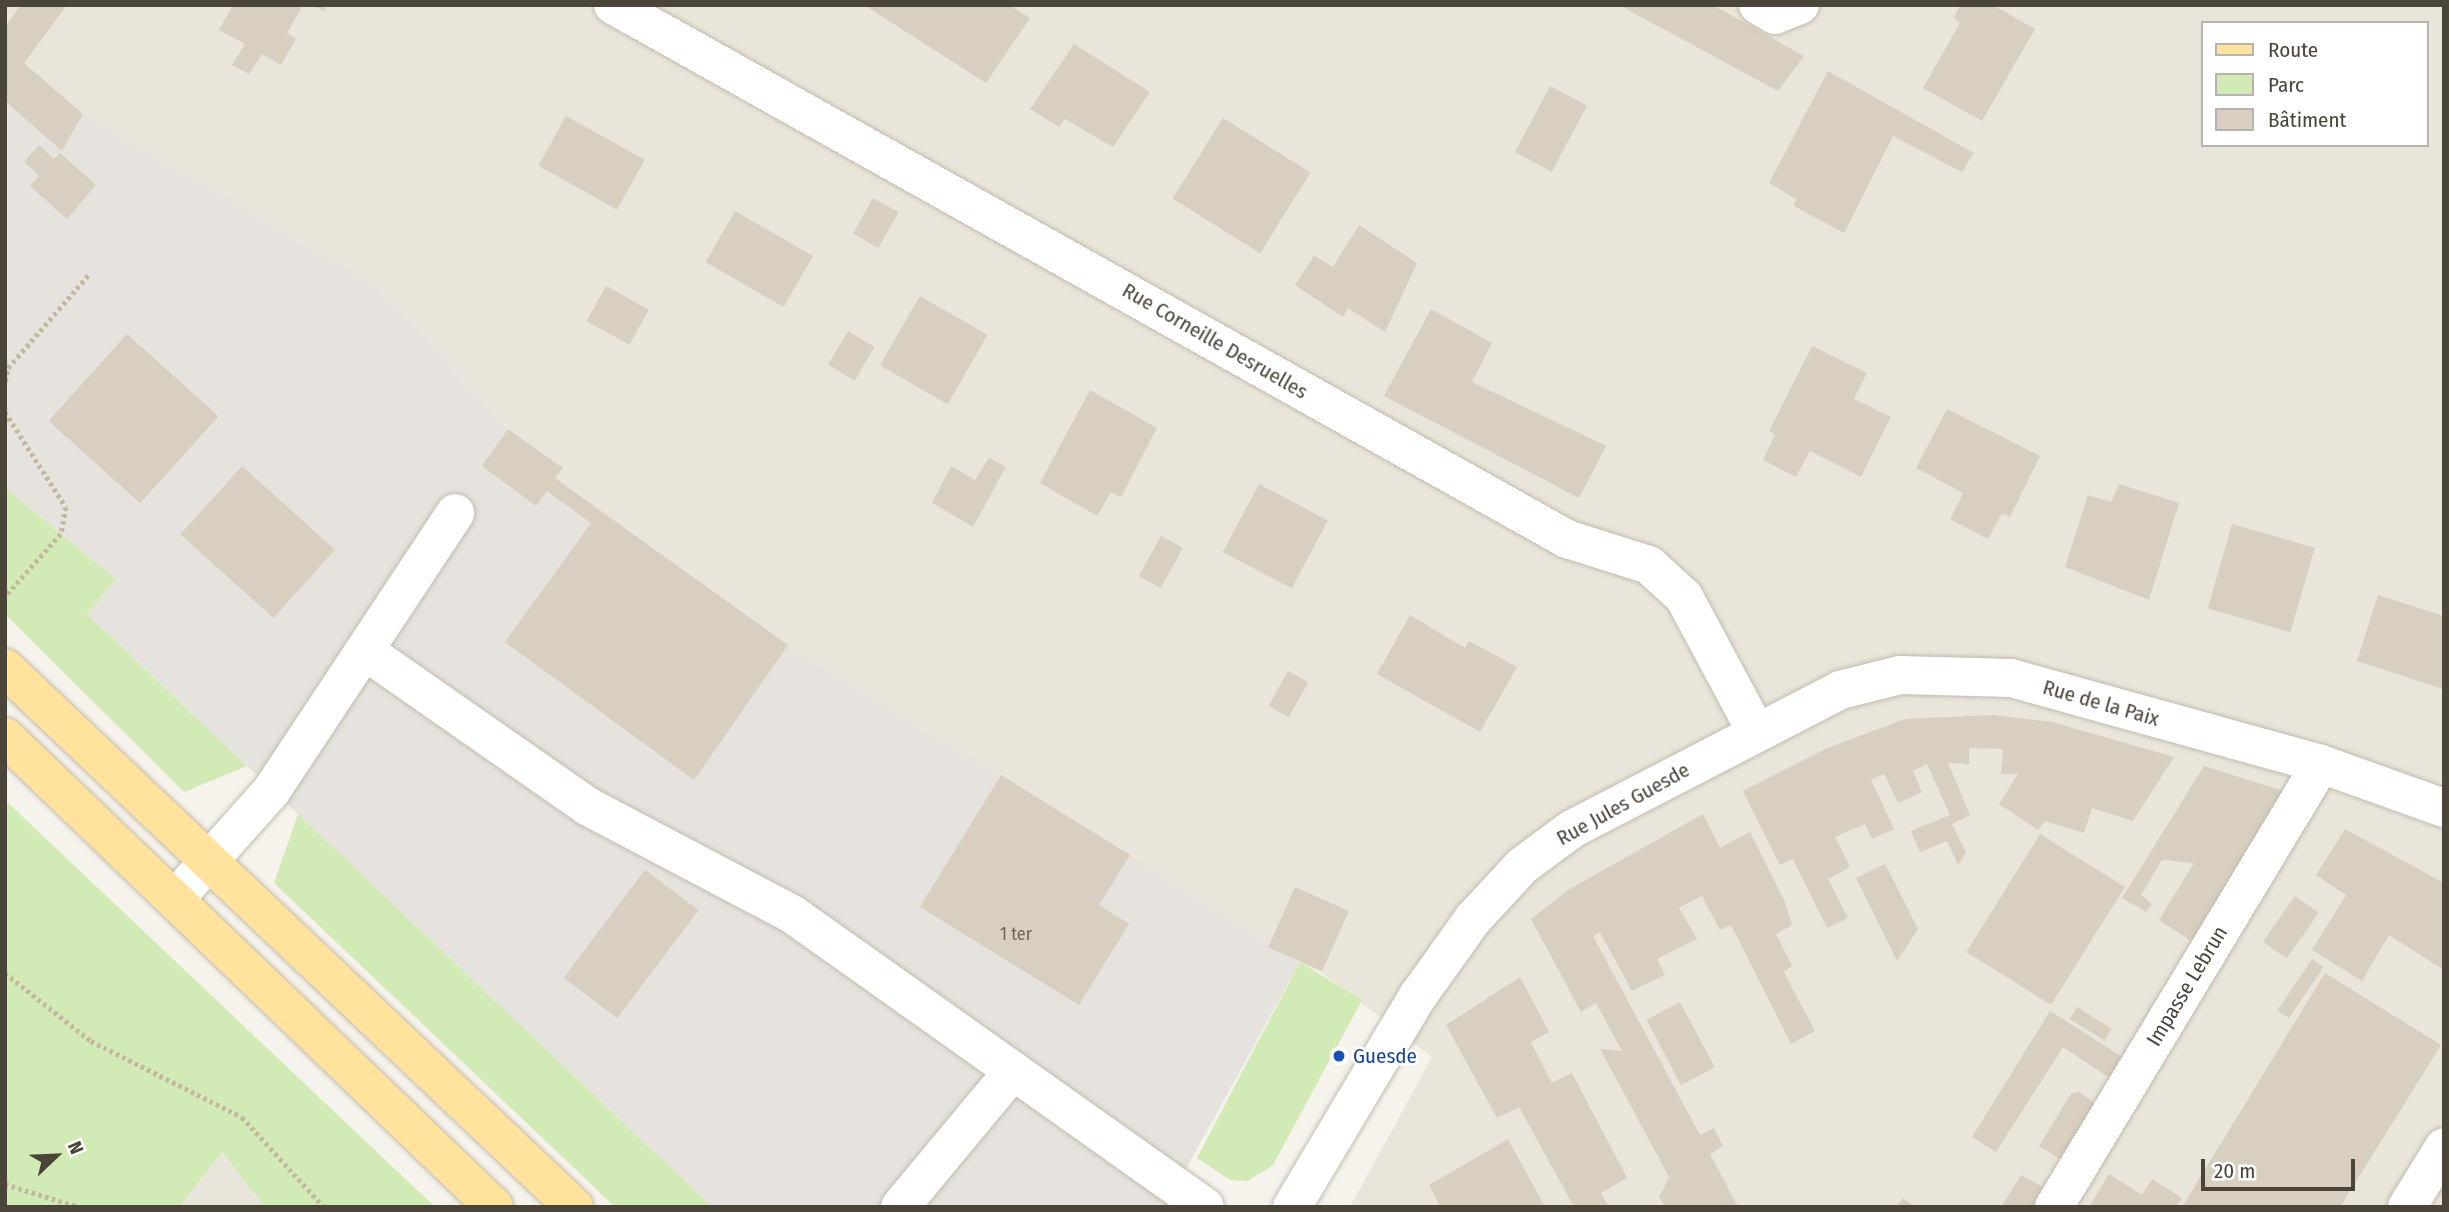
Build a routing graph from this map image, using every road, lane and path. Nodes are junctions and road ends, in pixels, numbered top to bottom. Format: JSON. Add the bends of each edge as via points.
{"nodes":[{"id":1,"x":612,"y":5,"type":"edge"},
{"id":2,"x":1758,"y":5,"type":"edge"},
{"id":3,"x":1800,"y":5,"type":"edge"},
{"id":4,"x":90,"y":273,"type":"dead end"},
{"id":5,"x":5,"y":380,"type":"edge"},
{"id":6,"x":5,"y":412,"type":"edge"},
{"id":7,"x":455,"y":513,"type":"dead end"},
{"id":8,"x":5,"y":597,"type":"edge"},
{"id":9,"x":365,"y":651,"type":"junction"},
{"id":10,"x":5,"y":668,"type":"edge"},
{"id":11,"x":1756,"y":731,"type":"junction"},
{"id":12,"x":5,"y":737,"type":"edge"},
{"id":13,"x":2321,"y":764,"type":"junction"},
{"id":14,"x":2444,"y":807,"type":"edge"},
{"id":15,"x":209,"y":861,"type":"junction"},
{"id":16,"x":175,"y":899,"type":"junction"},
{"id":17,"x":5,"y":973,"type":"edge"},
{"id":18,"x":1013,"y":1071,"type":"junction"},
{"id":19,"x":2444,"y":1147,"type":"edge"},
{"id":20,"x":5,"y":1184,"type":"edge"},
{"id":21,"x":79,"y":1207,"type":"edge"},
{"id":22,"x":324,"y":1207,"type":"edge"},
{"id":23,"x":494,"y":1207,"type":"edge"},
{"id":24,"x":574,"y":1207,"type":"edge"},
{"id":25,"x":900,"y":1207,"type":"edge"},
{"id":26,"x":1205,"y":1207,"type":"edge"},
{"id":27,"x":1292,"y":1207,"type":"edge"},
{"id":28,"x":2054,"y":1207,"type":"edge"},
{"id":29,"x":2407,"y":1207,"type":"edge"}],
"edges":[{"from":1,"to":11,"type":"street","name":"Rue Corneille Desruelles","via":[[1567,538],[1649,565],[1684,597]]},
{"from":2,"to":3,"type":"street","via":[[1775,15]]},
{"from":4,"to":5,"type":"path","via":[[8,368]]},
{"from":6,"to":8,"type":"path","via":[[66,507],[61,534]]},
{"from":7,"to":9,"type":"street"},
{"from":9,"to":15,"type":"street","via":[[272,790]]},
{"from":9,"to":18,"type":"street","via":[[587,806],[792,914]]},
{"from":10,"to":15,"type":"main road"},
{"from":11,"to":13,"type":"street","name":"Rue de la Paix","via":[[1840,690],[1900,675],[1951,674],[2011,678]]},
{"from":11,"to":27,"type":"street","name":"Rue Jules Guesde","via":[[1572,829],[1522,866],[1473,919],[1418,996]]},
{"from":12,"to":16,"type":"main road"},
{"from":13,"to":14,"type":"street","name":"Rue de la Paix"},
{"from":13,"to":28,"type":"street","name":"Impasse Lebrun"},
{"from":15,"to":16,"type":"street"},
{"from":15,"to":24,"type":"main road"},
{"from":16,"to":23,"type":"main road"},
{"from":17,"to":22,"type":"path","via":[[91,1041],[242,1117]]},
{"from":18,"to":25,"type":"street"},
{"from":18,"to":26,"type":"street"},
{"from":19,"to":29,"type":"street"},
{"from":20,"to":21,"type":"path"}]}
